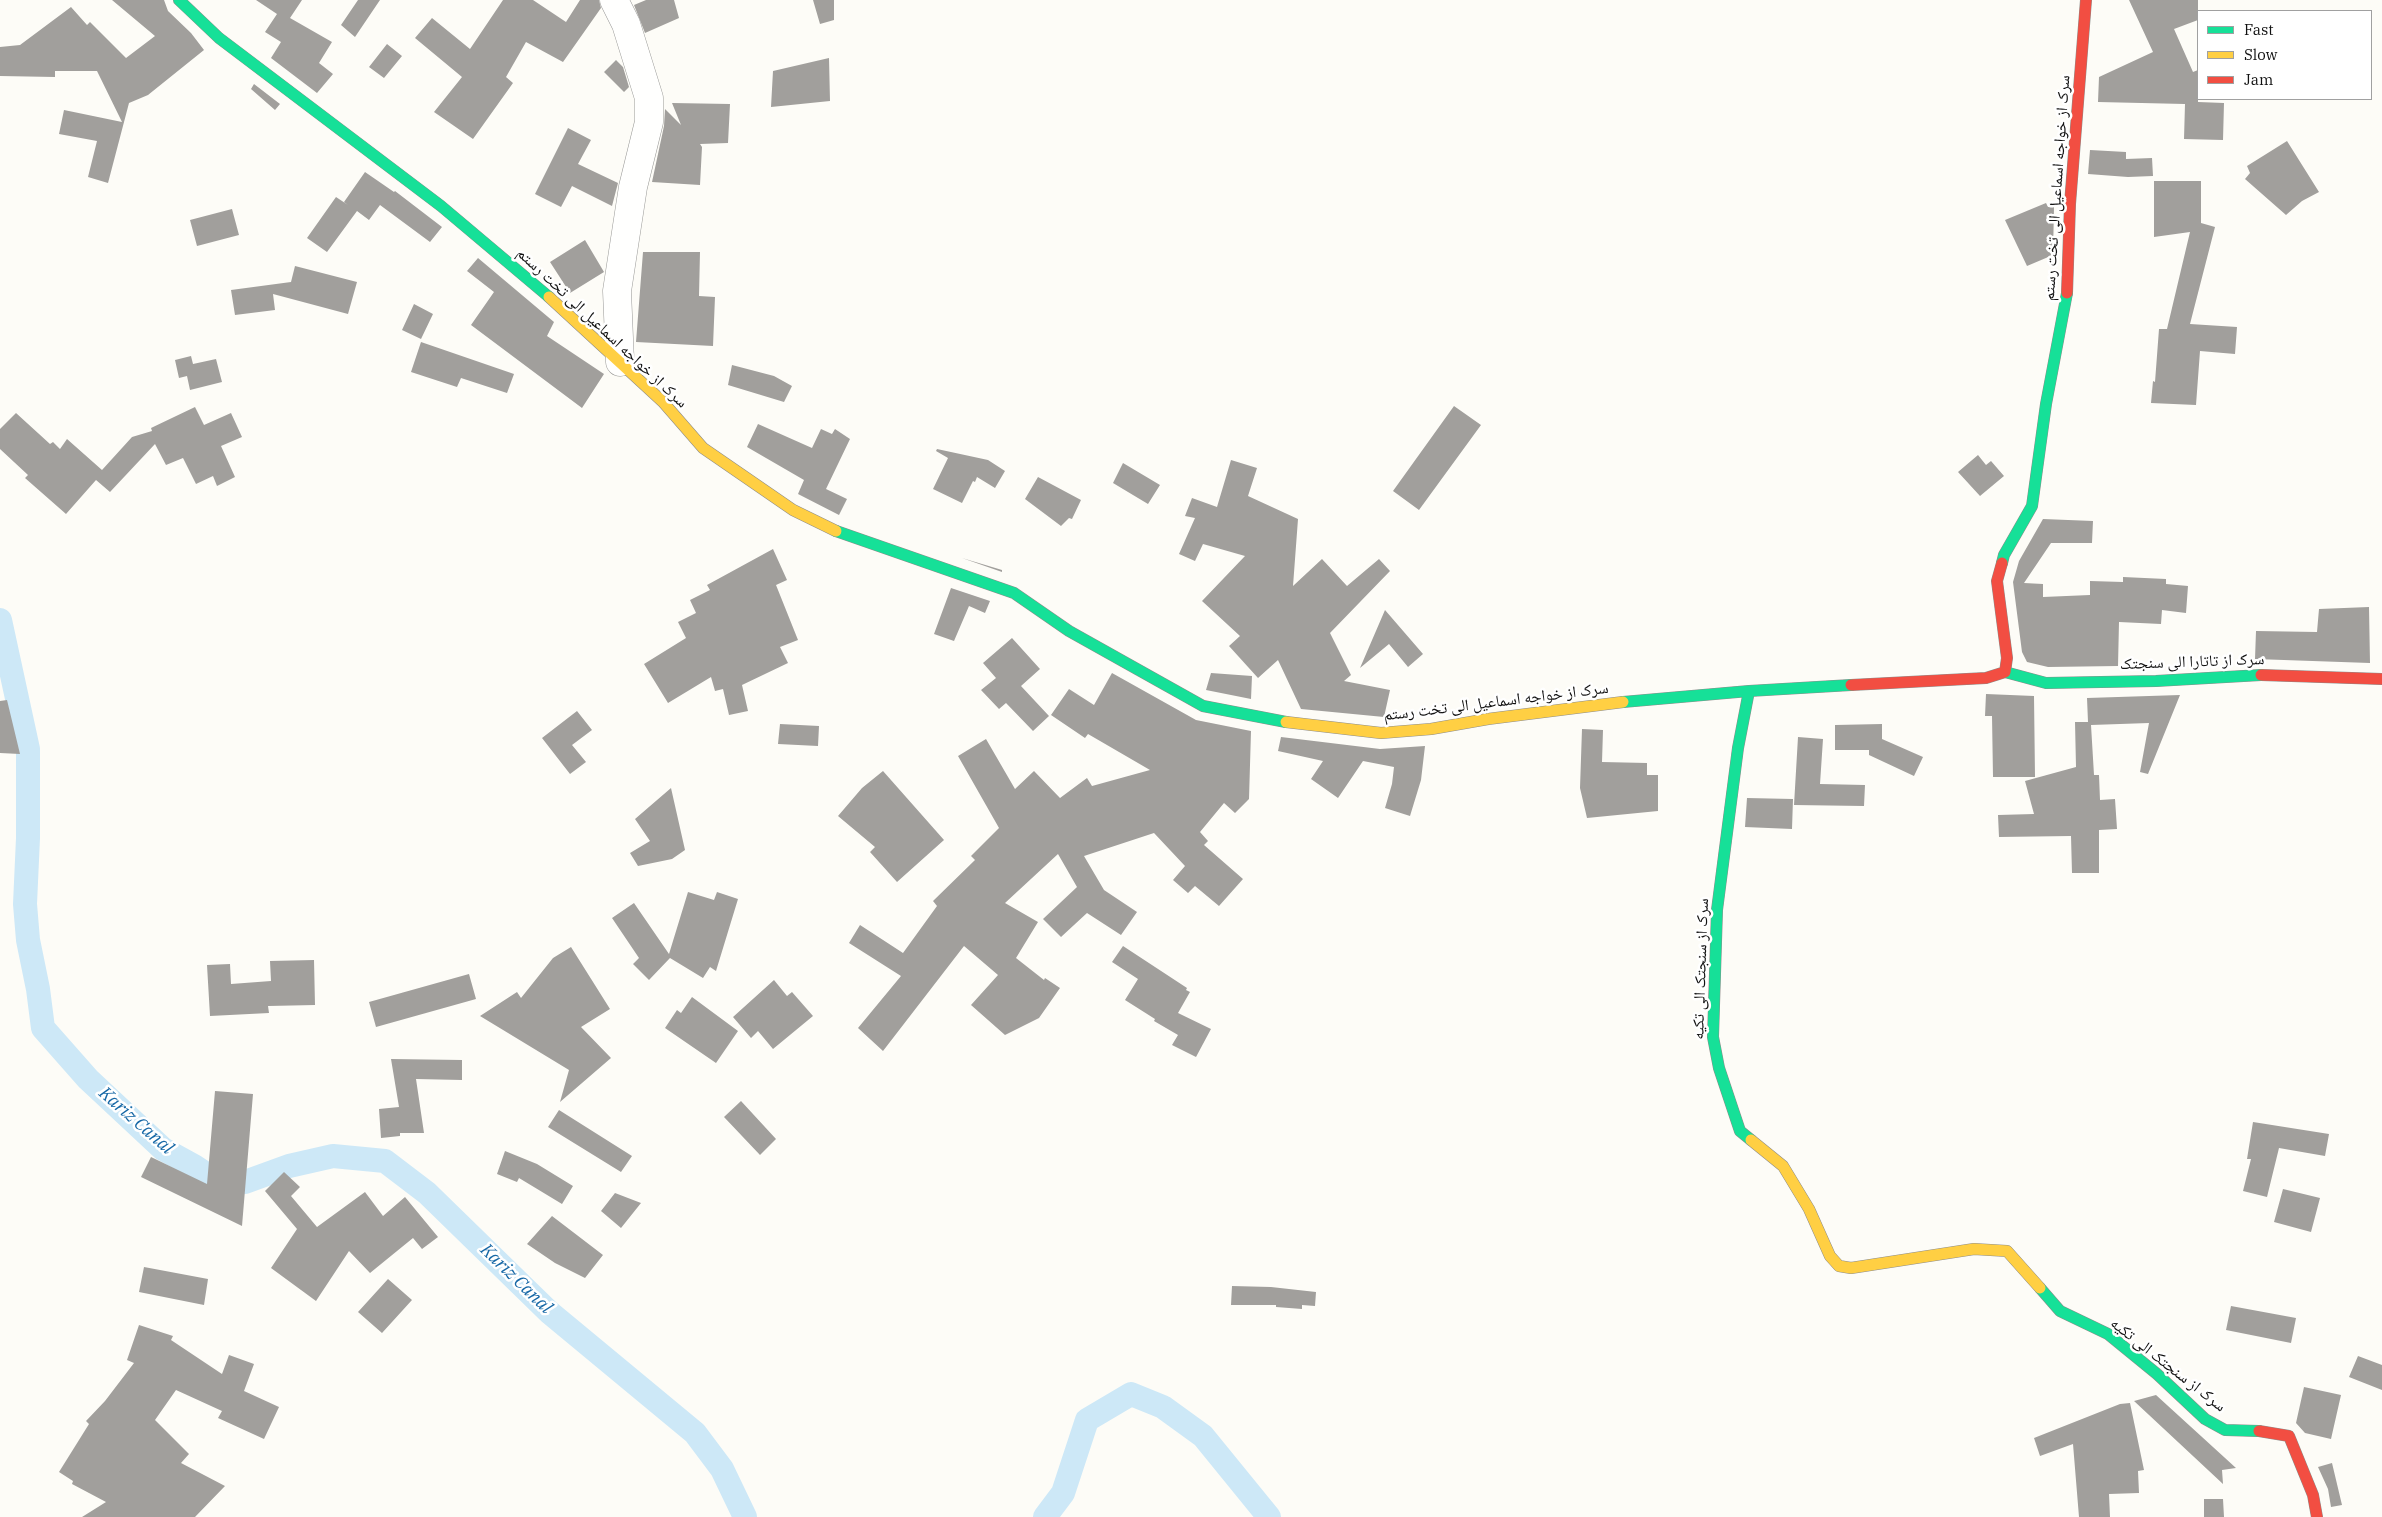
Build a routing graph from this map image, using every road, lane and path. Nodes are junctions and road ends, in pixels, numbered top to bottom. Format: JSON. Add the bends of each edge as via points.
{"nodes":[{"id":1,"x":179,"y":0,"type":"edge"},
{"id":2,"x":614,"y":0,"type":"edge"},
{"id":3,"x":2086,"y":0,"type":"edge"},
{"id":4,"x":620,"y":362,"type":"junction"},
{"id":5,"x":2005,"y":672,"type":"junction"},
{"id":6,"x":2382,"y":679,"type":"edge"},
{"id":7,"x":1749,"y":691,"type":"junction"},
{"id":8,"x":2316,"y":1517,"type":"edge"}],
"edges":[{"from":1,"to":4,"type":"street","name":"سرک از خواجه اسماعیل الی تخت رستم","via":[[219,38],[448,212],[553,300]]},
{"from":2,"to":4,"type":"street","via":[[626,24],[649,98],[649,122],[633,187],[617,291]]},
{"from":3,"to":5,"type":"street","name":"سرک از خواجه اسماعیل الی تخت رستم","via":[[2070,204],[2067,303],[2059,329],[2046,404],[2032,506],[2004,555],[1998,581],[2007,658]]},
{"from":4,"to":7,"type":"street","name":"سرک از خواجه اسماعیل الی تخت رستم","via":[[663,402],[703,448],[793,510],[840,533],[1014,593],[1069,631],[1203,706],[1304,725],[1381,733],[1616,703]]},
{"from":5,"to":6,"type":"street","name":"سرک از تاتارا الی سنجتک","via":[[2046,683],[2156,681],[2247,674]]},
{"from":5,"to":7,"type":"street","name":"سرک از خواجه اسماعیل الی تخت رستم","via":[[1986,678],[1947,681]]},
{"from":7,"to":8,"type":"street","name":"سرک از سنجتک الی تکیه","via":[[1738,748],[1717,910],[1713,1038],[1719,1068],[1740,1131],[1783,1166],[1809,1209],[1830,1256],[1839,1266],[1851,1268],[1974,1249],[2008,1251],[2060,1311],[2108,1334],[2206,1419],[2225,1430],[2263,1431],[2289,1436],[2313,1495]]}]}
